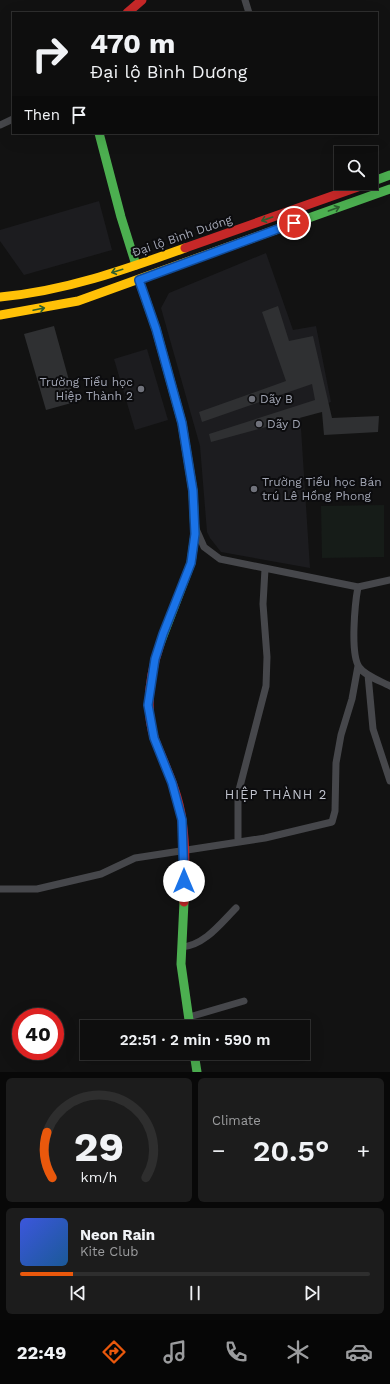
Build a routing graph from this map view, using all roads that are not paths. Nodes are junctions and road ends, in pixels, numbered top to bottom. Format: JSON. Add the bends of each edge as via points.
{"nodes":[{"id":1,"x":142,"y":0,"type":"edge"},
{"id":2,"x":245,"y":0,"type":"edge"},
{"id":3,"x":128,"y":12,"type":"edge"},
{"id":4,"x":249,"y":12,"type":"edge"},
{"id":5,"x":12,"y":119,"type":"edge"},
{"id":6,"x":0,"y":125,"type":"edge"},
{"id":7,"x":99,"y":134,"type":"edge"},
{"id":8,"x":390,"y":175,"type":"edge"},
{"id":9,"x":378,"y":180,"type":"edge"},
{"id":10,"x":390,"y":189,"type":"edge"},
{"id":11,"x":350,"y":190,"type":"edge"},
{"id":12,"x":136,"y":265,"type":"junction"},
{"id":13,"x":139,"y":280,"type":"junction"},
{"id":14,"x":0,"y":292,"type":"edge"},
{"id":15,"x":20,"y":296,"type":"junction"},
{"id":16,"x":0,"y":297,"type":"edge"},
{"id":17,"x":14,"y":313,"type":"junction"},
{"id":18,"x":0,"y":315,"type":"edge"},
{"id":19,"x":0,"y":322,"type":"edge"},
{"id":20,"x":195,"y":527,"type":"junction"},
{"id":21,"x":265,"y":569,"type":"junction"},
{"id":22,"x":390,"y":580,"type":"edge"},
{"id":23,"x":358,"y":587,"type":"junction"},
{"id":24,"x":358,"y":666,"type":"junction"},
{"id":25,"x":368,"y":675,"type":"junction"},
{"id":26,"x":390,"y":686,"type":"edge"},
{"id":27,"x":390,"y":781,"type":"edge"},
{"id":28,"x":238,"y":842,"type":"junction"},
{"id":29,"x":184,"y":850,"type":"junction"},
{"id":30,"x":0,"y":889,"type":"edge"},
{"id":31,"x":236,"y":908,"type":"dead end"},
{"id":32,"x":182,"y":947,"type":"junction"},
{"id":33,"x":244,"y":1001,"type":"dead end"},
{"id":34,"x":189,"y":1017,"type":"junction"},
{"id":35,"x":189,"y":1020,"type":"edge"},
{"id":36,"x":195,"y":1060,"type":"edge"},
{"id":37,"x":197,"y":1072,"type":"edge"}],
"edges":[{"from":1,"to":3,"type":"main road"},
{"from":2,"to":4,"type":"street"},
{"from":5,"to":6,"type":"street"},
{"from":7,"to":12,"type":"main road"},
{"from":8,"to":9,"type":"main road","name":"Đại lộ Bình Dương"},
{"from":13,"to":10,"type":"main road","one_way":true},
{"from":11,"to":12,"type":"main road","name":"Đại lộ Bình Dương","one_way":true},
{"from":12,"to":15,"type":"main road","name":"Đại lộ Bình Dương","one_way":true,"via":[[72,285]]},
{"from":17,"to":13,"type":"main road","one_way":true,"via":[[78,301]]},
{"from":13,"to":20,"type":"main road","via":[[156,329],[182,423],[193,491]]},
{"from":14,"to":15,"type":"main road"},
{"from":15,"to":16,"type":"main road","name":"Đại lộ Bình Dương"},
{"from":17,"to":18,"type":"main road"},
{"from":17,"to":19,"type":"main road"},
{"from":20,"to":21,"type":"street","via":[[204,547],[220,559]]},
{"from":20,"to":29,"type":"main road","via":[[191,563],[155,659],[148,705],[154,738],[172,783],[182,820]]},
{"from":21,"to":23,"type":"street"},
{"from":21,"to":28,"type":"street","via":[[266,686],[238,794]]},
{"from":22,"to":23,"type":"street"},
{"from":23,"to":24,"type":"street","via":[[353,642]]},
{"from":24,"to":25,"type":"street"},
{"from":24,"to":28,"type":"street","via":[[336,763],[335,811],[332,822]]},
{"from":25,"to":26,"type":"street"},
{"from":25,"to":27,"type":"street","via":[[373,729]]},
{"from":28,"to":29,"type":"street"},
{"from":29,"to":30,"type":"street","via":[[135,858],[101,874],[37,889]]},
{"from":29,"to":32,"type":"main road"},
{"from":31,"to":32,"type":"street","via":[[196,944]]},
{"from":32,"to":34,"type":"main road","via":[[181,964]]},
{"from":33,"to":34,"type":"street"},
{"from":34,"to":35,"type":"main road"},
{"from":36,"to":37,"type":"main road"}]}
